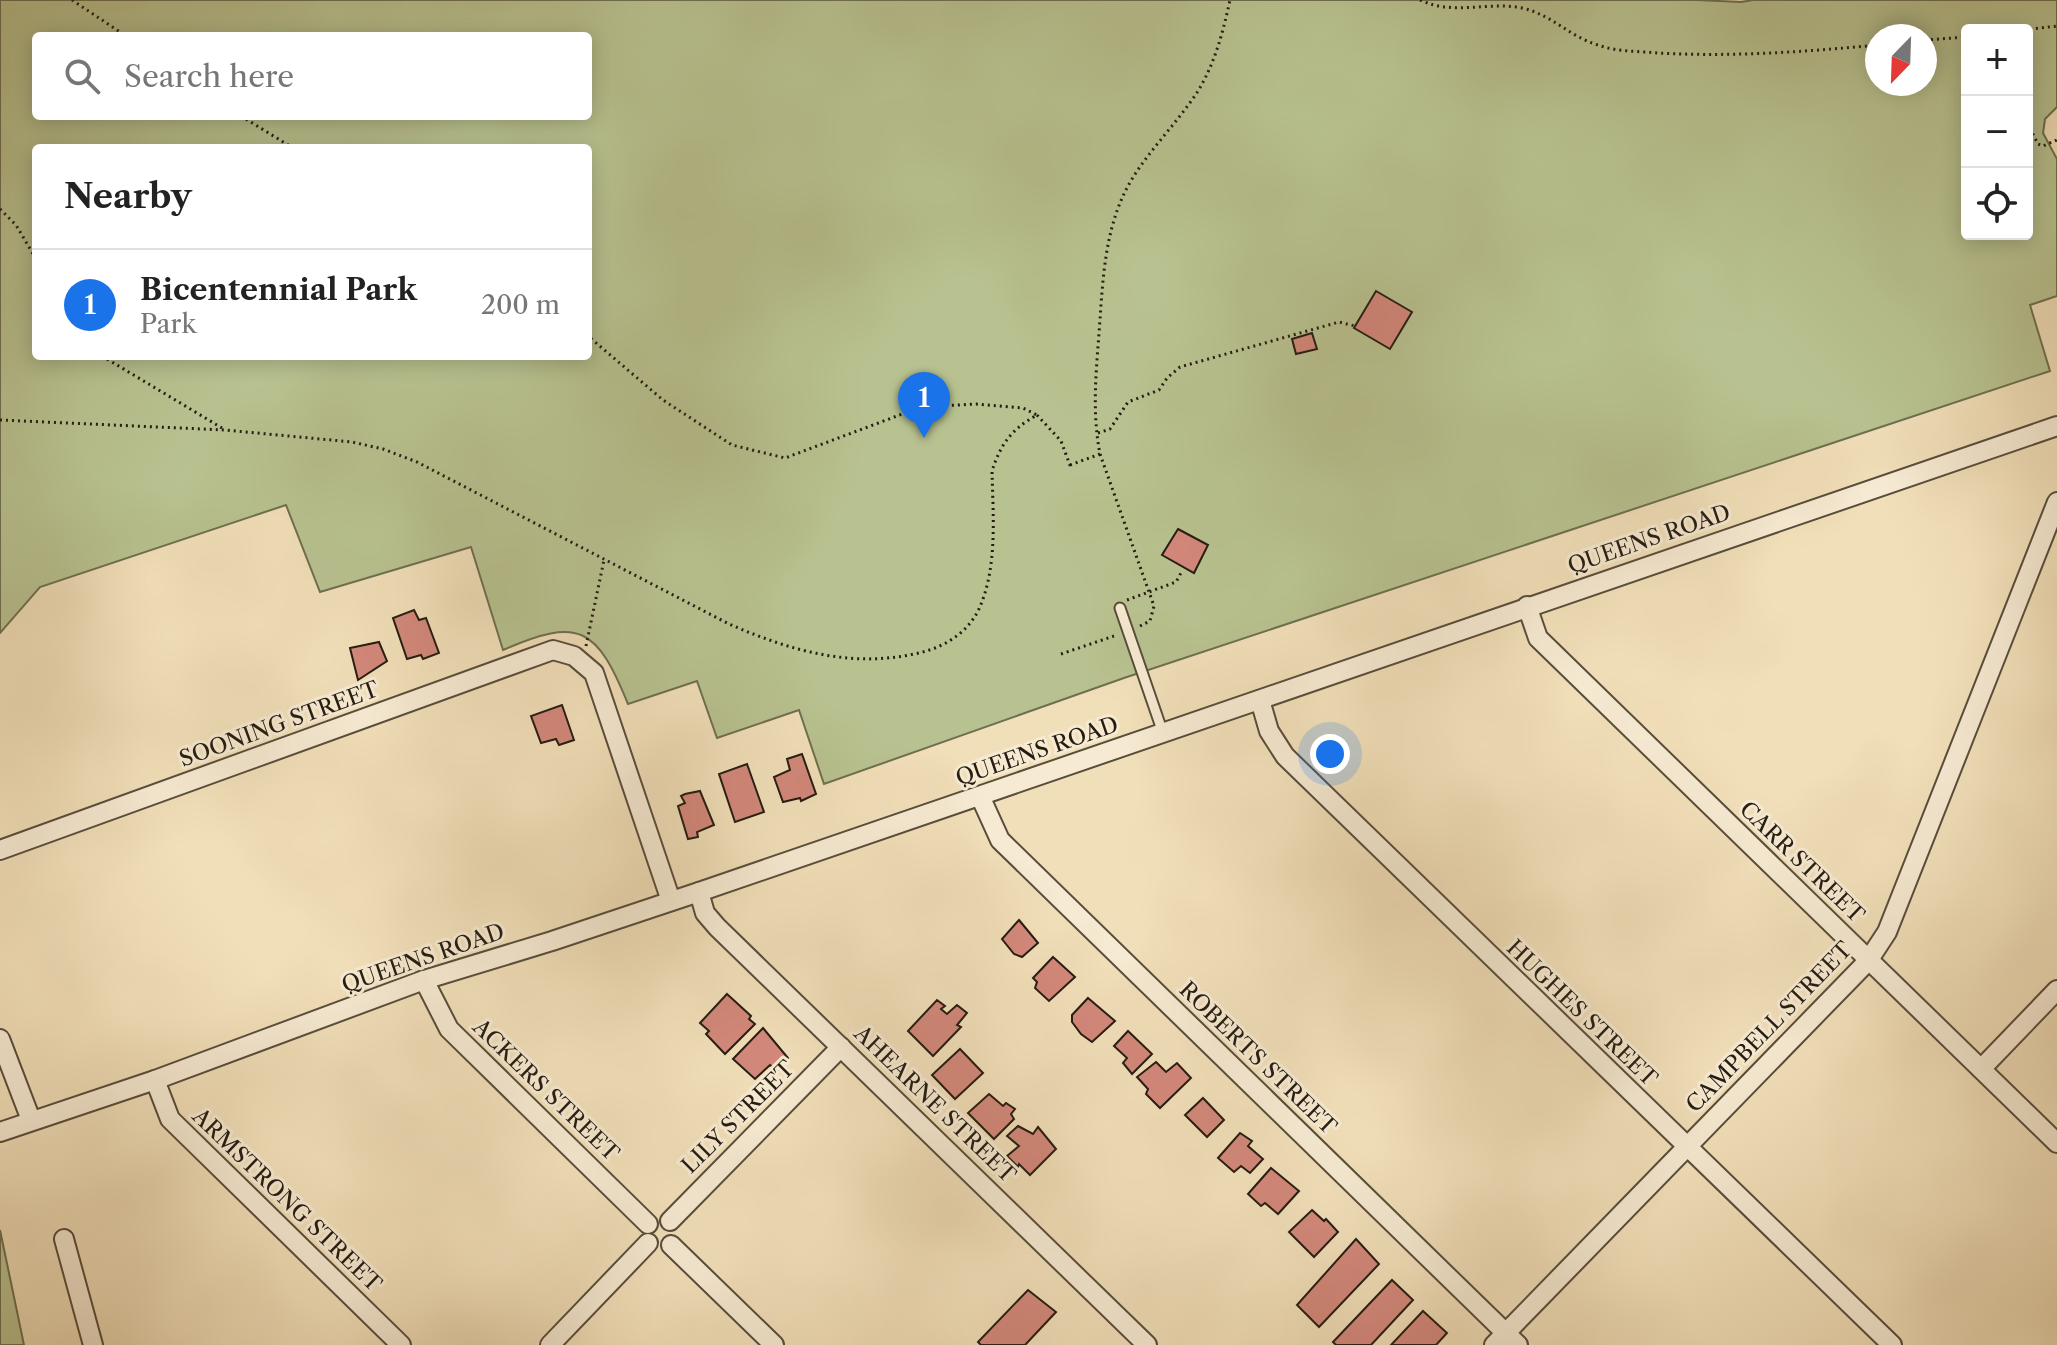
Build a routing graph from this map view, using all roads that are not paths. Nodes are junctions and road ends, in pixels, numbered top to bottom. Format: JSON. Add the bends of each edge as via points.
{"nodes":[{"id":1,"x":2057,"y":426,"type":"edge"},
{"id":2,"x":2057,"y":502,"type":"edge"},
{"id":3,"x":1119,"y":606,"type":"road end"},
{"id":4,"x":1527,"y":606,"type":"junction"},
{"id":5,"x":1260,"y":700,"type":"junction"},
{"id":6,"x":1163,"y":733,"type":"junction"},
{"id":7,"x":980,"y":796,"type":"junction"},
{"id":8,"x":0,"y":850,"type":"edge"},
{"id":9,"x":699,"y":892,"type":"junction"},
{"id":10,"x":671,"y":901,"type":"junction"},
{"id":11,"x":1868,"y":961,"type":"junction"},
{"id":12,"x":424,"y":980,"type":"junction"},
{"id":13,"x":2057,"y":990,"type":"edge"},
{"id":14,"x":0,"y":1039,"type":"edge"},
{"id":15,"x":841,"y":1047,"type":"junction"},
{"id":16,"x":1981,"y":1069,"type":"junction"},
{"id":17,"x":155,"y":1080,"type":"junction"},
{"id":18,"x":31,"y":1120,"type":"junction"},
{"id":19,"x":0,"y":1132,"type":"edge"},
{"id":20,"x":2057,"y":1143,"type":"edge"},
{"id":21,"x":1686,"y":1148,"type":"junction"},
{"id":22,"x":670,"y":1221,"type":"junction"},
{"id":23,"x":648,"y":1224,"type":"junction"},
{"id":24,"x":64,"y":1239,"type":"dead end"},
{"id":25,"x":648,"y":1243,"type":"junction"},
{"id":26,"x":671,"y":1245,"type":"junction"},
{"id":27,"x":1505,"y":1341,"type":"edge"},
{"id":28,"x":93,"y":1345,"type":"edge"},
{"id":29,"x":401,"y":1345,"type":"edge"},
{"id":30,"x":550,"y":1345,"type":"edge"},
{"id":31,"x":774,"y":1345,"type":"edge"},
{"id":32,"x":1147,"y":1345,"type":"edge"},
{"id":33,"x":1892,"y":1345,"type":"edge"}],
"edges":[{"from":1,"to":4,"type":"street","name":"QUEENS ROAD"},
{"from":2,"to":11,"type":"street","name":"CAMPBELL STREET","via":[[1887,932]]},
{"from":3,"to":6,"type":"lane"},
{"from":4,"to":5,"type":"street","name":"QUEENS ROAD"},
{"from":4,"to":11,"type":"street","name":"CARR STREET","via":[[1538,638]]},
{"from":5,"to":6,"type":"street","name":"QUEENS ROAD"},
{"from":5,"to":21,"type":"street","name":"HUGHES STREET","via":[[1269,731],[1285,756]]},
{"from":6,"to":7,"type":"street","name":"QUEENS ROAD"},
{"from":7,"to":9,"type":"street","name":"QUEENS ROAD"},
{"from":7,"to":27,"type":"street","name":"ROBERTS STREET","via":[[1000,840]]},
{"from":8,"to":10,"type":"street","name":"SOONING STREET","via":[[553,650],[577,658],[594,673]]},
{"from":9,"to":10,"type":"street","name":"QUEENS ROAD"},
{"from":9,"to":15,"type":"street","name":"AHEARNE STREET","via":[[705,913],[717,927]]},
{"from":10,"to":12,"type":"street","name":"QUEENS ROAD"},
{"from":11,"to":16,"type":"street","name":"CARR STREET"},
{"from":11,"to":21,"type":"street","name":"CAMPBELL STREET"},
{"from":12,"to":17,"type":"street","name":"QUEENS ROAD"},
{"from":12,"to":23,"type":"street","name":"ACKERS STREET","via":[[449,1029]]},
{"from":13,"to":16,"type":"street"},
{"from":14,"to":18,"type":"street"},
{"from":15,"to":22,"type":"street","name":"LILY STREET"},
{"from":15,"to":32,"type":"street","name":"AHEARNE STREET"},
{"from":16,"to":20,"type":"street","name":"CARR STREET"},
{"from":17,"to":18,"type":"street","name":"QUEENS ROAD"},
{"from":17,"to":29,"type":"street","name":"ARMSTRONG STREET","via":[[170,1119]]},
{"from":18,"to":19,"type":"street","name":"QUEENS ROAD"},
{"from":21,"to":27,"type":"street","name":"CAMPBELL STREET"},
{"from":21,"to":33,"type":"street","name":"HUGHES STREET"},
{"from":22,"to":23,"type":"street","via":[[656,1218]]},
{"from":22,"to":26,"type":"street","via":[[675,1230]]},
{"from":23,"to":25,"type":"street"},
{"from":24,"to":28,"type":"street"},
{"from":25,"to":26,"type":"street","via":[[662,1249]]},
{"from":25,"to":30,"type":"street"},
{"from":26,"to":31,"type":"street"}]}
